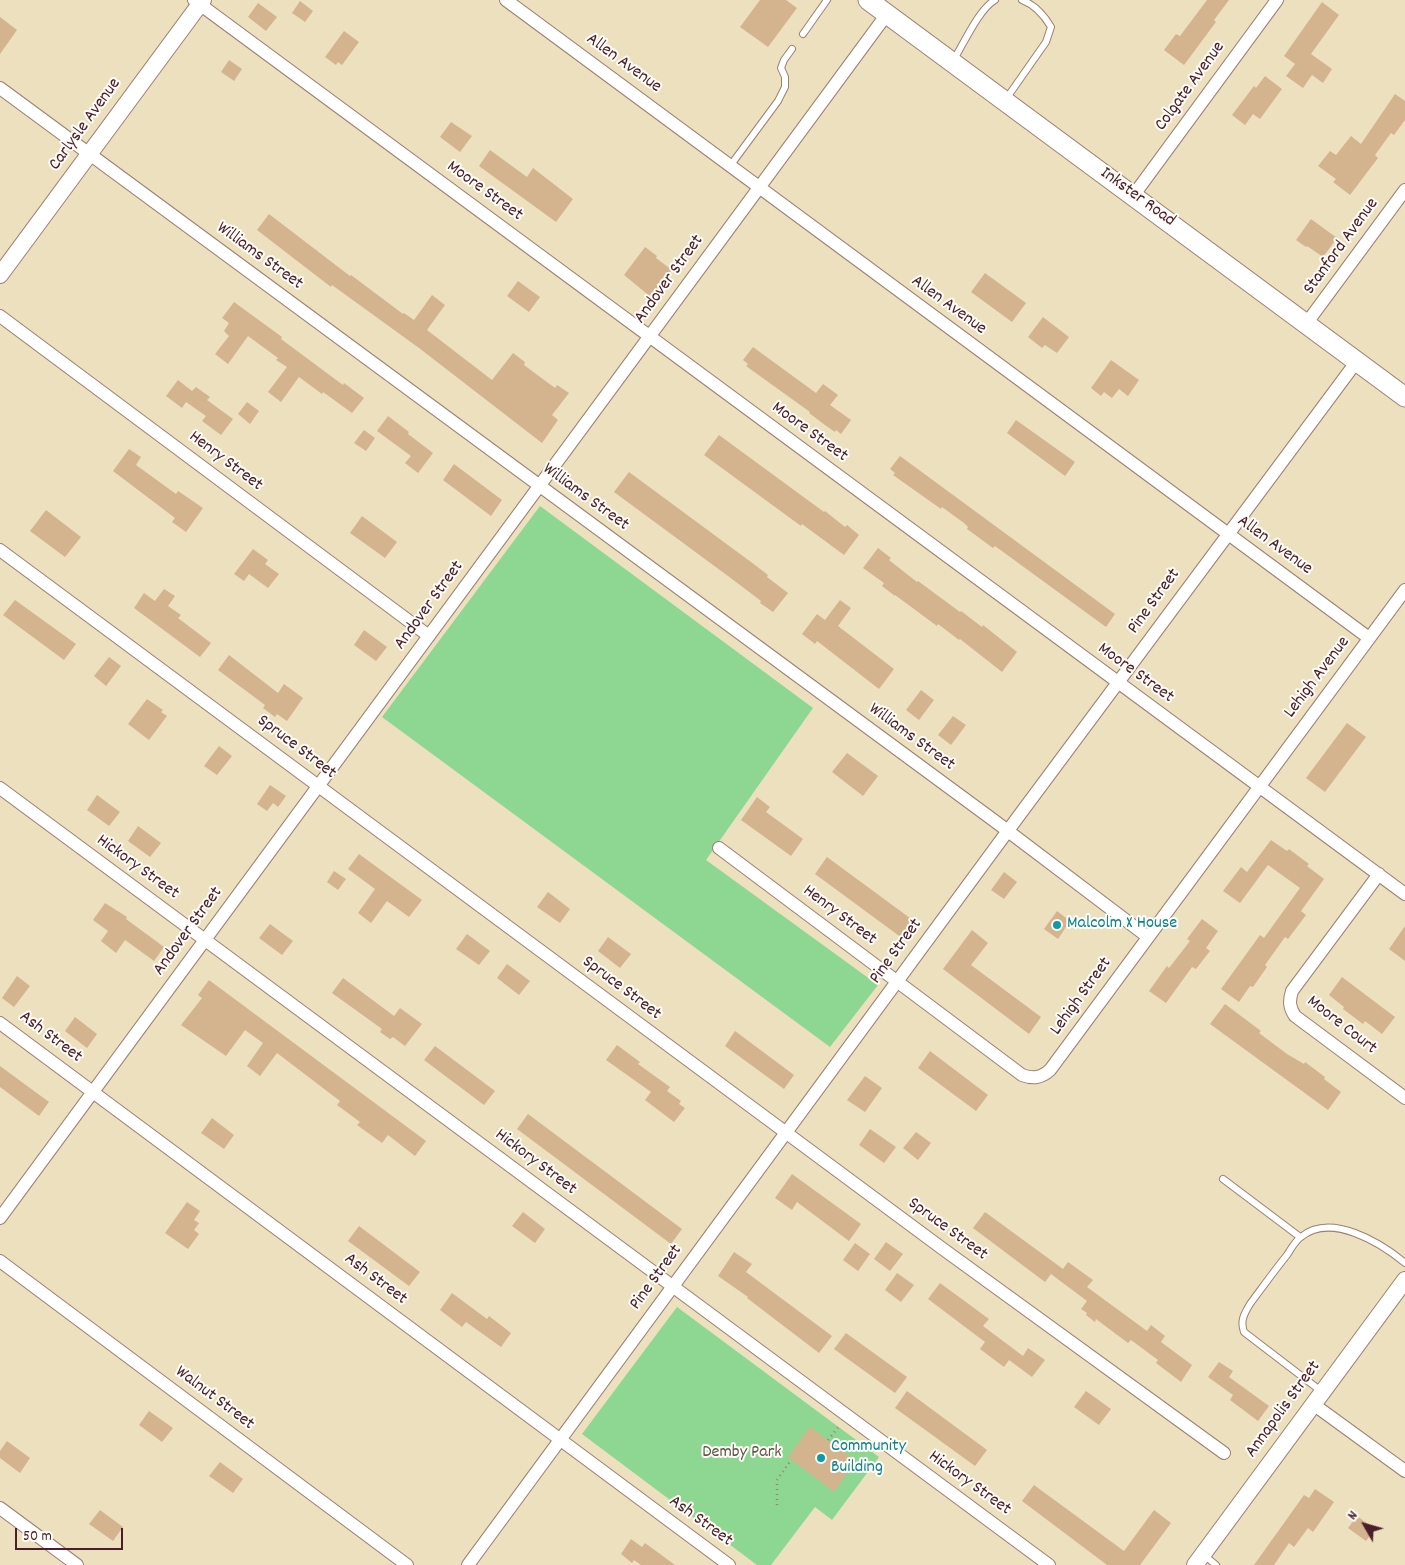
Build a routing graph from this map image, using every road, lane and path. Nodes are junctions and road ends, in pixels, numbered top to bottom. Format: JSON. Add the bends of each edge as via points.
{"nodes":[{"id":1,"x":506,"y":0,"type":"edge"},
{"id":2,"x":827,"y":0,"type":"edge"},
{"id":3,"x":868,"y":0,"type":"edge"},
{"id":4,"x":995,"y":0,"type":"edge"},
{"id":5,"x":1022,"y":0,"type":"edge"},
{"id":6,"x":1277,"y":0,"type":"edge"},
{"id":7,"x":199,"y":2,"type":"edge"},
{"id":8,"x":887,"y":14,"type":"junction"},
{"id":9,"x":803,"y":34,"type":"dead end"},
{"id":10,"x":792,"y":49,"type":"dead end"},
{"id":11,"x":952,"y":62,"type":"junction"},
{"id":12,"x":0,"y":88,"type":"edge"},
{"id":13,"x":1005,"y":101,"type":"junction"},
{"id":14,"x":90,"y":154,"type":"junction"},
{"id":15,"x":730,"y":166,"type":"junction"},
{"id":16,"x":759,"y":187,"type":"junction"},
{"id":17,"x":1405,"y":190,"type":"edge"},
{"id":18,"x":1133,"y":196,"type":"junction"},
{"id":19,"x":0,"y":275,"type":"edge"},
{"id":20,"x":0,"y":316,"type":"edge"},
{"id":21,"x":1306,"y":324,"type":"junction"},
{"id":22,"x":649,"y":336,"type":"junction"},
{"id":23,"x":1357,"y":361,"type":"junction"},
{"id":24,"x":1405,"y":397,"type":"edge"},
{"id":25,"x":539,"y":486,"type":"junction"},
{"id":26,"x":1228,"y":534,"type":"junction"},
{"id":27,"x":0,"y":550,"type":"edge"},
{"id":28,"x":1405,"y":590,"type":"edge"},
{"id":29,"x":429,"y":636,"type":"junction"},
{"id":30,"x":1369,"y":638,"type":"junction"},
{"id":31,"x":1118,"y":683,"type":"junction"},
{"id":32,"x":318,"y":786,"type":"junction"},
{"id":33,"x":1259,"y":787,"type":"junction"},
{"id":34,"x":0,"y":788,"type":"edge"},
{"id":35,"x":1008,"y":831,"type":"junction"},
{"id":36,"x":719,"y":848,"type":"dead end"},
{"id":37,"x":1379,"y":874,"type":"junction"},
{"id":38,"x":1405,"y":894,"type":"edge"},
{"id":39,"x":1148,"y":937,"type":"junction"},
{"id":40,"x":205,"y":940,"type":"junction"},
{"id":41,"x":897,"y":981,"type":"junction"},
{"id":42,"x":0,"y":1023,"type":"edge"},
{"id":43,"x":1037,"y":1078,"type":"joint"},
{"id":44,"x":93,"y":1092,"type":"junction"},
{"id":45,"x":1405,"y":1098,"type":"edge"},
{"id":46,"x":786,"y":1133,"type":"junction"},
{"id":47,"x":1223,"y":1179,"type":"dead end"},
{"id":48,"x":0,"y":1218,"type":"edge"},
{"id":49,"x":1300,"y":1237,"type":"junction"},
{"id":50,"x":0,"y":1261,"type":"edge"},
{"id":51,"x":1405,"y":1263,"type":"edge"},
{"id":52,"x":1405,"y":1280,"type":"edge"},
{"id":53,"x":673,"y":1287,"type":"junction"},
{"id":54,"x":1318,"y":1398,"type":"junction"},
{"id":55,"x":847,"y":1416,"type":"junction"},
{"id":56,"x":560,"y":1440,"type":"junction"},
{"id":57,"x":828,"y":1440,"type":"dead end"},
{"id":58,"x":1224,"y":1453,"type":"dead end"},
{"id":59,"x":791,"y":1460,"type":"dead end"},
{"id":60,"x":1405,"y":1471,"type":"edge"},
{"id":61,"x":776,"y":1505,"type":"dead end"},
{"id":62,"x":0,"y":1508,"type":"edge"},
{"id":63,"x":1199,"y":1560,"type":"edge"},
{"id":64,"x":78,"y":1565,"type":"edge"},
{"id":65,"x":407,"y":1565,"type":"edge"},
{"id":66,"x":468,"y":1565,"type":"edge"},
{"id":67,"x":729,"y":1565,"type":"edge"},
{"id":68,"x":1049,"y":1565,"type":"edge"},
{"id":69,"x":1216,"y":1565,"type":"edge"}],
"edges":[{"from":1,"to":15,"type":"street","name":"Allen Avenue"},
{"from":2,"to":9,"type":"lane"},
{"from":3,"to":8,"type":"main road","name":"Inkster Road"},
{"from":4,"to":11,"type":"lane","via":[[989,4]]},
{"from":5,"to":13,"type":"lane","via":[[1043,14],[1051,27],[1046,42]]},
{"from":6,"to":18,"type":"street","name":"Colgate Avenue"},
{"from":7,"to":14,"type":"street","name":"Carlysle Avenue"},
{"from":7,"to":22,"type":"street","name":"Moore Street"},
{"from":8,"to":11,"type":"main road","name":"Inkster Road"},
{"from":8,"to":16,"type":"street","name":"Andover Street"},
{"from":10,"to":15,"type":"lane","via":[[781,68],[785,87],[778,101]]},
{"from":11,"to":13,"type":"main road","name":"Inkster Road"},
{"from":12,"to":14,"type":"street","name":"Williams Street"},
{"from":13,"to":18,"type":"main road","name":"Inkster Road"},
{"from":14,"to":19,"type":"street","name":"Carlysle Avenue"},
{"from":14,"to":25,"type":"street","name":"Williams Street"},
{"from":15,"to":16,"type":"street","name":"Allen Avenue"},
{"from":16,"to":22,"type":"street","name":"Andover Street"},
{"from":16,"to":26,"type":"street","name":"Allen Avenue"},
{"from":17,"to":21,"type":"street","name":"Stanford Avenue"},
{"from":18,"to":21,"type":"main road","name":"Inkster Road"},
{"from":20,"to":29,"type":"street","name":"Henry Street"},
{"from":21,"to":23,"type":"main road","name":"Inkster Road"},
{"from":22,"to":25,"type":"street","name":"Andover Street"},
{"from":22,"to":31,"type":"street","name":"Moore Street"},
{"from":23,"to":24,"type":"main road","name":"Inkster Road"},
{"from":23,"to":26,"type":"street","name":"Pine Street"},
{"from":25,"to":29,"type":"street","name":"Andover Street"},
{"from":25,"to":35,"type":"street","name":"Williams Street"},
{"from":26,"to":30,"type":"street","name":"Allen Avenue"},
{"from":26,"to":31,"type":"street","name":"Pine Street"},
{"from":27,"to":32,"type":"street","name":"Spruce Street"},
{"from":28,"to":30,"type":"street","name":"Lehigh Avenue"},
{"from":29,"to":32,"type":"street","name":"Andover Street"},
{"from":30,"to":33,"type":"street","name":"Lehigh Avenue"},
{"from":31,"to":33,"type":"street","name":"Moore Street"},
{"from":31,"to":35,"type":"street","name":"Pine Street"},
{"from":32,"to":40,"type":"street","name":"Andover Street"},
{"from":32,"to":46,"type":"street","name":"Spruce Street"},
{"from":33,"to":37,"type":"street","name":"Moore Street"},
{"from":33,"to":39,"type":"street","name":"Lehigh Street"},
{"from":34,"to":40,"type":"street","name":"Hickory Street"},
{"from":35,"to":39,"type":"street","name":"Williams Street"},
{"from":35,"to":41,"type":"street","name":"Pine Street"},
{"from":36,"to":41,"type":"street","name":"Henry Street"},
{"from":37,"to":38,"type":"street","name":"Moore Street"},
{"from":37,"to":45,"type":"street","name":"Moore Court","via":[[1292,991],[1291,1009],[1295,1016]]},
{"from":39,"to":43,"type":"street","name":"Lehigh Street","via":[[1050,1070]]},
{"from":40,"to":44,"type":"street","name":"Andover Street"},
{"from":40,"to":53,"type":"street","name":"Hickory Street"},
{"from":41,"to":43,"type":"street","name":"Henry Street","via":[[1022,1074]]},
{"from":41,"to":46,"type":"street","name":"Pine Street"},
{"from":42,"to":44,"type":"street","name":"Ash Street"},
{"from":44,"to":48,"type":"street","name":"Andover Street"},
{"from":44,"to":56,"type":"street","name":"Ash Street"},
{"from":46,"to":53,"type":"street","name":"Pine Street"},
{"from":46,"to":58,"type":"street","name":"Spruce Street"},
{"from":47,"to":49,"type":"lane"},
{"from":49,"to":51,"type":"lane","via":[[1327,1228],[1360,1234]]},
{"from":49,"to":54,"type":"lane","via":[[1250,1304],[1241,1325],[1250,1338]]},
{"from":50,"to":65,"type":"street","name":"Walnut Street"},
{"from":52,"to":54,"type":"street","name":"Annapolis Street"},
{"from":53,"to":55,"type":"street","name":"Hickory Street"},
{"from":53,"to":56,"type":"street","name":"Pine Street"},
{"from":54,"to":60,"type":"street"},
{"from":54,"to":63,"type":"street","name":"Annapolis Street"},
{"from":55,"to":57,"type":"path"},
{"from":55,"to":68,"type":"street","name":"Hickory Street"},
{"from":56,"to":66,"type":"street","name":"Pine Street"},
{"from":56,"to":67,"type":"street","name":"Ash Street"},
{"from":59,"to":61,"type":"path","via":[[777,1480]]},
{"from":62,"to":64,"type":"street"},
{"from":63,"to":69,"type":"lane"}]}
